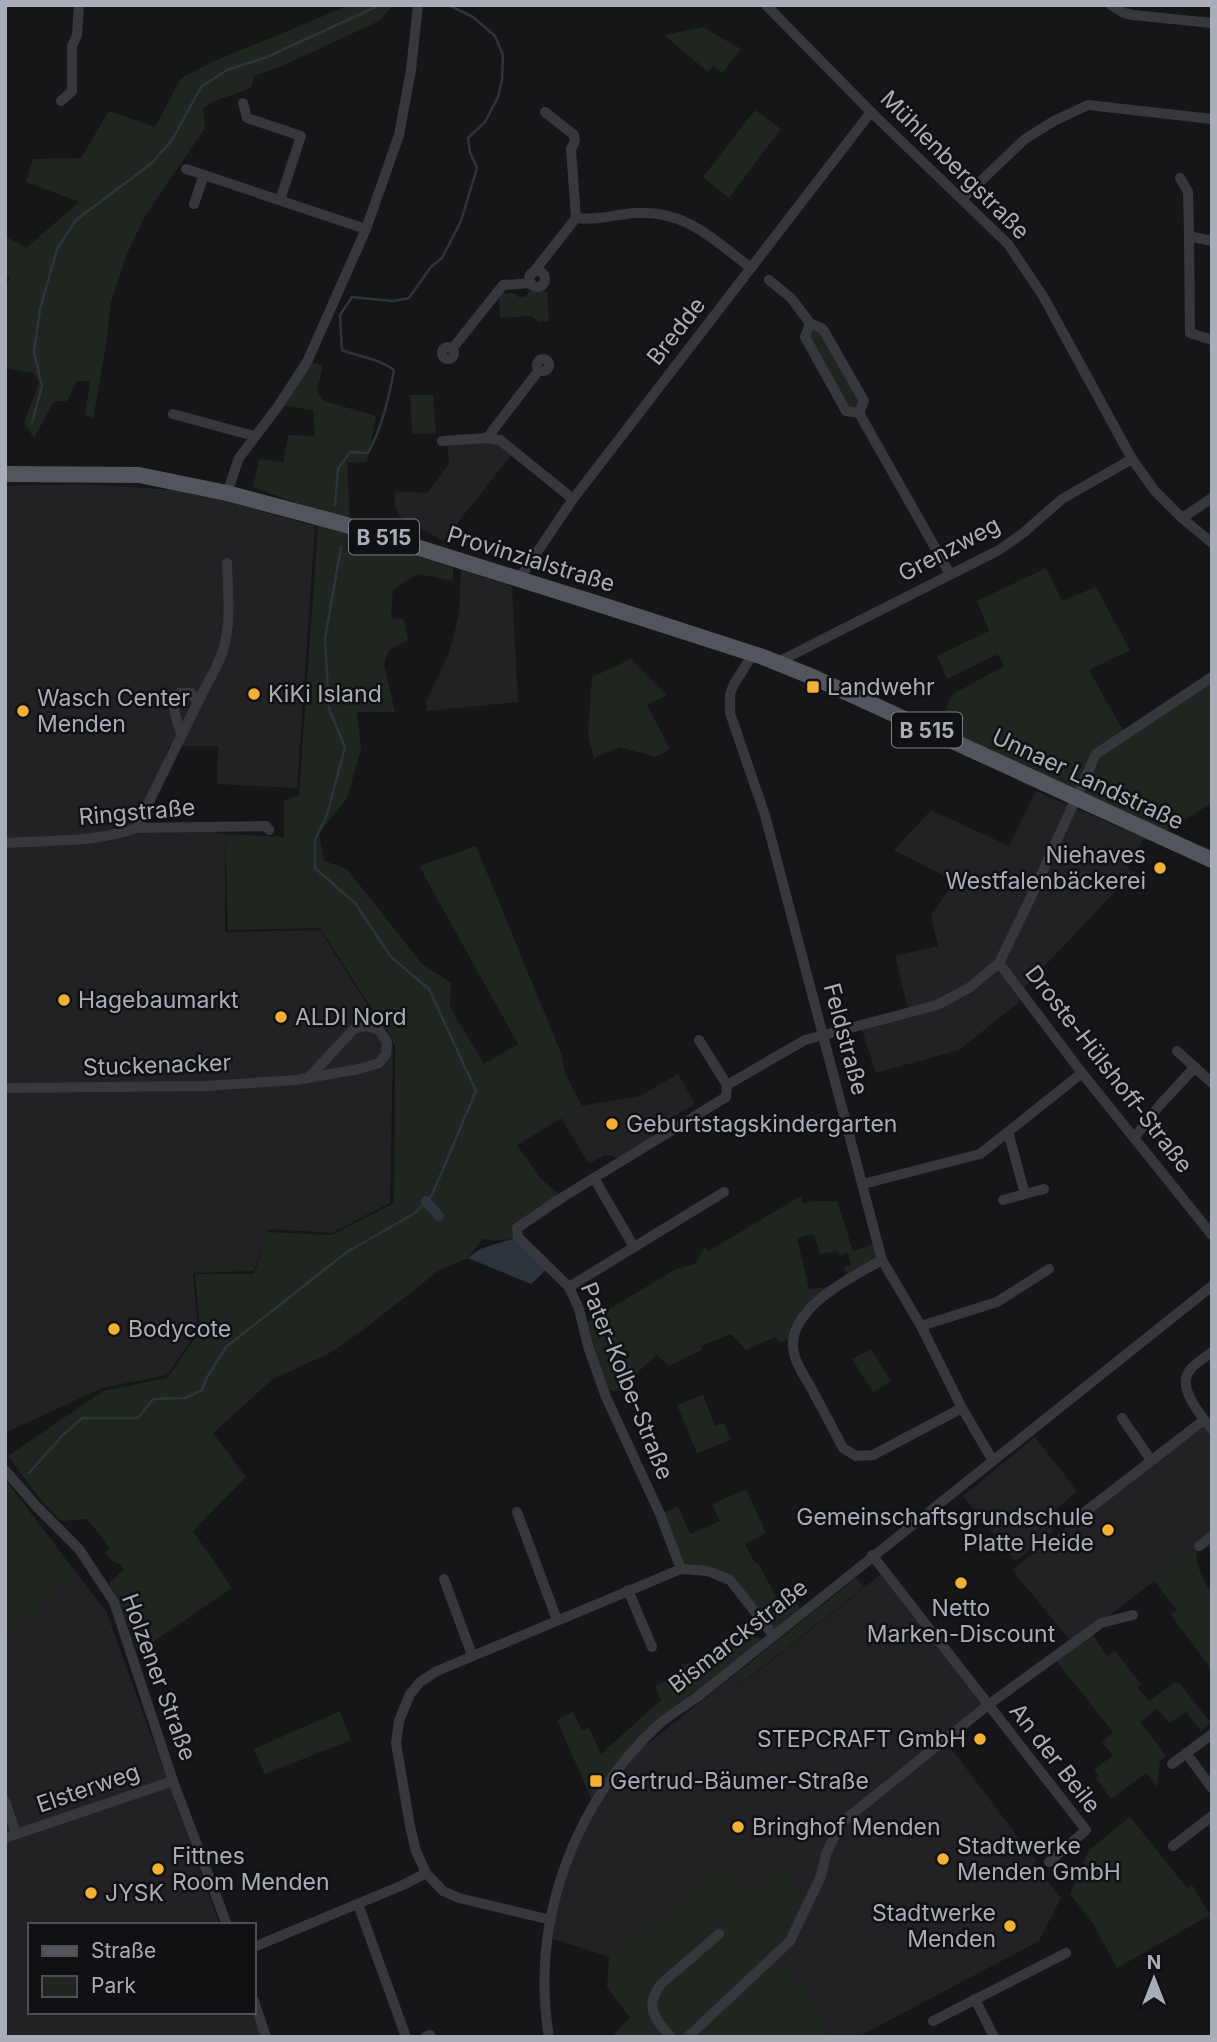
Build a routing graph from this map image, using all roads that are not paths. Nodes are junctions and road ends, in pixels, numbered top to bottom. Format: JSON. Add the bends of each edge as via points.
{"nodes":[{"id":1,"x":79,"y":5,"type":"edge"},
{"id":2,"x":418,"y":5,"type":"edge"},
{"id":3,"x":766,"y":5,"type":"edge"},
{"id":4,"x":1111,"y":5,"type":"edge"},
{"id":5,"x":1212,"y":23,"type":"edge"},
{"id":6,"x":61,"y":101,"type":"dead end"},
{"id":7,"x":243,"y":103,"type":"dead end"},
{"id":8,"x":545,"y":112,"type":"dead end"},
{"id":9,"x":871,"y":112,"type":"junction"},
{"id":10,"x":1212,"y":118,"type":"edge"},
{"id":11,"x":186,"y":169,"type":"dead end"},
{"id":12,"x":204,"y":175,"type":"junction"},
{"id":13,"x":1181,"y":178,"type":"dead end"},
{"id":14,"x":962,"y":199,"type":"junction"},
{"id":15,"x":280,"y":200,"type":"junction"},
{"id":16,"x":194,"y":204,"type":"dead end"},
{"id":17,"x":576,"y":218,"type":"junction"},
{"id":18,"x":366,"y":229,"type":"junction"},
{"id":19,"x":1189,"y":236,"type":"junction"},
{"id":20,"x":1212,"y":241,"type":"edge"},
{"id":21,"x":751,"y":268,"type":"junction"},
{"id":22,"x":769,"y":280,"type":"dead end"},
{"id":23,"x":810,"y":323,"type":"junction"},
{"id":24,"x":1212,"y":340,"type":"edge"},
{"id":25,"x":452,"y":349,"type":"dead end"},
{"id":26,"x":539,"y":370,"type":"dead end"},
{"id":27,"x":859,"y":413,"type":"junction"},
{"id":28,"x":173,"y":414,"type":"dead end"},
{"id":29,"x":254,"y":436,"type":"junction"},
{"id":30,"x":487,"y":438,"type":"junction"},
{"id":31,"x":442,"y":441,"type":"dead end"},
{"id":32,"x":1132,"y":459,"type":"junction"},
{"id":33,"x":5,"y":474,"type":"edge"},
{"id":34,"x":227,"y":493,"type":"junction"},
{"id":35,"x":1212,"y":498,"type":"edge"},
{"id":36,"x":573,"y":499,"type":"junction"},
{"id":37,"x":1182,"y":518,"type":"junction"},
{"id":38,"x":1212,"y":542,"type":"edge"},
{"id":39,"x":227,"y":563,"type":"dead end"},
{"id":40,"x":950,"y":574,"type":"junction"},
{"id":41,"x":519,"y":579,"type":"junction"},
{"id":42,"x":753,"y":654,"type":"junction"},
{"id":43,"x":778,"y":662,"type":"junction"},
{"id":44,"x":1212,"y":677,"type":"edge"},
{"id":45,"x":198,"y":702,"type":"junction"},
{"id":46,"x":182,"y":735,"type":"junction"},
{"id":47,"x":1075,"y":799,"type":"junction"},
{"id":48,"x":136,"y":828,"type":"junction"},
{"id":49,"x":270,"y":831,"type":"dead end"},
{"id":50,"x":5,"y":843,"type":"edge"},
{"id":51,"x":1212,"y":860,"type":"edge"},
{"id":52,"x":999,"y":963,"type":"junction"},
{"id":53,"x":822,"y":1035,"type":"junction"},
{"id":54,"x":699,"y":1040,"type":"dead end"},
{"id":55,"x":1177,"y":1051,"type":"dead end"},
{"id":56,"x":1195,"y":1067,"type":"junction"},
{"id":57,"x":1082,"y":1073,"type":"junction"},
{"id":58,"x":309,"y":1077,"type":"junction"},
{"id":59,"x":1212,"y":1083,"type":"edge"},
{"id":60,"x":727,"y":1085,"type":"junction"},
{"id":61,"x":5,"y":1088,"type":"edge"},
{"id":62,"x":1008,"y":1132,"type":"junction"},
{"id":63,"x":1135,"y":1137,"type":"junction"},
{"id":64,"x":594,"y":1178,"type":"junction"},
{"id":65,"x":863,"y":1184,"type":"junction"},
{"id":66,"x":1044,"y":1189,"type":"dead end"},
{"id":67,"x":724,"y":1192,"type":"dead end"},
{"id":68,"x":1025,"y":1194,"type":"junction"},
{"id":69,"x":1003,"y":1200,"type":"dead end"},
{"id":70,"x":1212,"y":1235,"type":"edge"},
{"id":71,"x":634,"y":1247,"type":"junction"},
{"id":72,"x":882,"y":1261,"type":"junction"},
{"id":73,"x":1049,"y":1269,"type":"dead end"},
{"id":74,"x":1212,"y":1286,"type":"edge"},
{"id":75,"x":569,"y":1287,"type":"junction"},
{"id":76,"x":921,"y":1326,"type":"junction"},
{"id":77,"x":1212,"y":1352,"type":"edge"},
{"id":78,"x":962,"y":1408,"type":"junction"},
{"id":79,"x":1122,"y":1419,"type":"dead end"},
{"id":80,"x":1204,"y":1420,"type":"junction"},
{"id":81,"x":1212,"y":1429,"type":"edge"},
{"id":82,"x":1151,"y":1460,"type":"junction"},
{"id":83,"x":993,"y":1461,"type":"junction"},
{"id":84,"x":5,"y":1469,"type":"edge"},
{"id":85,"x":517,"y":1512,"type":"dead end"},
{"id":86,"x":1076,"y":1519,"type":"dead end"},
{"id":87,"x":1212,"y":1536,"type":"edge"},
{"id":88,"x":1199,"y":1546,"type":"dead end"},
{"id":89,"x":872,"y":1555,"type":"junction"},
{"id":90,"x":681,"y":1569,"type":"junction"},
{"id":91,"x":444,"y":1579,"type":"dead end"},
{"id":92,"x":628,"y":1590,"type":"junction"},
{"id":93,"x":1133,"y":1615,"type":"dead end"},
{"id":94,"x":557,"y":1620,"type":"junction"},
{"id":95,"x":773,"y":1635,"type":"junction"},
{"id":96,"x":652,"y":1647,"type":"dead end"},
{"id":97,"x":472,"y":1655,"type":"junction"},
{"id":98,"x":988,"y":1705,"type":"junction"},
{"id":99,"x":1212,"y":1734,"type":"edge"},
{"id":100,"x":1186,"y":1753,"type":"junction"},
{"id":101,"x":1172,"y":1764,"type":"dead end"},
{"id":102,"x":173,"y":1780,"type":"junction"},
{"id":103,"x":1212,"y":1788,"type":"edge"},
{"id":104,"x":5,"y":1801,"type":"edge"},
{"id":105,"x":1212,"y":1816,"type":"edge"},
{"id":106,"x":11,"y":1836,"type":"edge"},
{"id":107,"x":1173,"y":1846,"type":"dead end"},
{"id":108,"x":1049,"y":1862,"type":"dead end"},
{"id":109,"x":426,"y":1874,"type":"junction"},
{"id":110,"x":358,"y":1904,"type":"junction"},
{"id":111,"x":551,"y":1920,"type":"junction"},
{"id":112,"x":226,"y":1923,"type":"edge"},
{"id":113,"x":719,"y":1934,"type":"dead end"},
{"id":114,"x":256,"y":1946,"type":"edge"},
{"id":115,"x":1066,"y":1953,"type":"dead end"},
{"id":116,"x":975,"y":1999,"type":"junction"},
{"id":117,"x":256,"y":2007,"type":"edge"},
{"id":118,"x":933,"y":2021,"type":"dead end"},
{"id":119,"x":266,"y":2037,"type":"edge"},
{"id":120,"x":406,"y":2037,"type":"edge"},
{"id":121,"x":425,"y":2037,"type":"edge"},
{"id":122,"x":431,"y":2037,"type":"edge"},
{"id":123,"x":549,"y":2037,"type":"edge"},
{"id":124,"x":671,"y":2037,"type":"edge"},
{"id":125,"x":688,"y":2037,"type":"edge"},
{"id":126,"x":994,"y":2037,"type":"edge"}],
"edges":[{"from":1,"to":6,"type":"street","via":[[72,46],[72,91]]},
{"from":2,"to":18,"type":"street","via":[[399,135]]},
{"from":3,"to":9,"type":"street","name":"Mühlenbergstraße"},
{"from":4,"to":5,"type":"street","via":[[1133,15]]},
{"from":7,"to":15,"type":"street","via":[[245,123],[301,136]]},
{"from":8,"to":17,"type":"street","via":[[574,135],[570,149]]},
{"from":9,"to":14,"type":"street","name":"Mühlenbergstraße"},
{"from":9,"to":21,"type":"street","name":"Bredde"},
{"from":10,"to":14,"type":"street","via":[[1088,105],[1025,139]]},
{"from":11,"to":12,"type":"street"},
{"from":12,"to":15,"type":"street"},
{"from":12,"to":16,"type":"street"},
{"from":13,"to":19,"type":"street","via":[[1188,192]]},
{"from":14,"to":32,"type":"street","name":"Mühlenbergstraße","via":[[1025,266]]},
{"from":15,"to":18,"type":"street"},
{"from":17,"to":21,"type":"street","via":[[670,214],[687,221]]},
{"from":17,"to":25,"type":"street","via":[[531,279],[503,285]]},
{"from":18,"to":29,"type":"street","via":[[307,362]]},
{"from":19,"to":20,"type":"street"},
{"from":19,"to":24,"type":"street","via":[[1190,333]]},
{"from":21,"to":36,"type":"street","name":"Bredde"},
{"from":22,"to":23,"type":"street","via":[[791,298]]},
{"from":23,"to":27,"type":"street","via":[[823,329],[864,401]]},
{"from":23,"to":27,"type":"street","via":[[805,337],[845,411]]},
{"from":26,"to":30,"type":"street"},
{"from":27,"to":40,"type":"street"},
{"from":28,"to":29,"type":"street"},
{"from":29,"to":34,"type":"street","via":[[239,458]]},
{"from":30,"to":31,"type":"street"},
{"from":30,"to":36,"type":"street","via":[[506,443]]},
{"from":32,"to":37,"type":"street","name":"Mühlenbergstraße"},
{"from":32,"to":40,"type":"street","name":"Grenzweg","via":[[1070,493],[999,550]]},
{"from":33,"to":34,"type":"main road","name":"Provinzialstraße","number":"B 515","via":[[139,475]]},
{"from":34,"to":41,"type":"main road","name":"Provinzialstraße","number":"B 515"},
{"from":35,"to":37,"type":"street"},
{"from":36,"to":41,"type":"street","name":"Bredde"},
{"from":37,"to":38,"type":"street","name":"Mühlenbergstraße"},
{"from":39,"to":45,"type":"street","via":[[224,643]]},
{"from":40,"to":43,"type":"street","name":"Grenzweg"},
{"from":41,"to":42,"type":"main road","name":"Provinzialstraße","number":"B 515"},
{"from":42,"to":43,"type":"main road","name":"Unnaer Landstraße","number":"B 515"},
{"from":42,"to":53,"type":"street","name":"Feldstraße","via":[[730,694],[730,713],[765,815]]},
{"from":43,"to":47,"type":"main road","name":"Unnaer Landstraße","number":"B 515"},
{"from":44,"to":47,"type":"street","name":"Pater-Kolbe-Straße","via":[[1096,754]]},
{"from":45,"to":46,"type":"street"},
{"from":45,"to":46,"type":"street","via":[[191,693],[179,693],[174,700]]},
{"from":46,"to":48,"type":"street"},
{"from":47,"to":51,"type":"main road","name":"Unnaer Landstraße","number":"B 515"},
{"from":47,"to":52,"type":"street","name":"Pater-Kolbe-Straße"},
{"from":48,"to":49,"type":"street","name":"Ringstraße","via":[[266,826]]},
{"from":48,"to":50,"type":"street","name":"Ringstraße","via":[[101,837]]},
{"from":52,"to":53,"type":"street","name":"Pater-Kolbe-Straße","via":[[970,988],[937,1005]]},
{"from":52,"to":57,"type":"street","name":"Droste-Hülshoff-Straße"},
{"from":53,"to":60,"type":"street","name":"Pater-Kolbe-Straße"},
{"from":53,"to":65,"type":"street","name":"Feldstraße"},
{"from":54,"to":60,"type":"street"},
{"from":55,"to":56,"type":"street"},
{"from":56,"to":59,"type":"street"},
{"from":56,"to":63,"type":"street"},
{"from":57,"to":62,"type":"street"},
{"from":57,"to":63,"type":"street","name":"Droste-Hülshoff-Straße"},
{"from":58,"to":58,"type":"street","name":"Stuckenacker","via":[[379,1063],[387,1042],[379,1030],[354,1029]]},
{"from":58,"to":61,"type":"street","name":"Stuckenacker","via":[[205,1086]]},
{"from":60,"to":64,"type":"street","name":"Pater-Kolbe-Straße","via":[[726,1097]]},
{"from":62,"to":65,"type":"street","via":[[980,1154]]},
{"from":62,"to":68,"type":"street"},
{"from":63,"to":70,"type":"street","name":"Droste-Hülshoff-Straße"},
{"from":64,"to":71,"type":"street"},
{"from":64,"to":75,"type":"street","name":"Pater-Kolbe-Straße","via":[[517,1228],[518,1237]]},
{"from":65,"to":72,"type":"street","name":"Feldstraße"},
{"from":66,"to":68,"type":"street"},
{"from":67,"to":71,"type":"street"},
{"from":68,"to":69,"type":"street"},
{"from":71,"to":75,"type":"street"},
{"from":72,"to":76,"type":"street","name":"Feldstraße"},
{"from":72,"to":78,"type":"street","via":[[817,1300],[804,1314],[794,1337],[794,1356],[843,1448],[856,1456],[873,1455]]},
{"from":73,"to":76,"type":"street","via":[[997,1302]]},
{"from":74,"to":83,"type":"street","name":"Bismarckstraße"},
{"from":75,"to":90,"type":"street","name":"Pater-Kolbe-Straße","via":[[606,1397]]},
{"from":76,"to":78,"type":"street","name":"Feldstraße"},
{"from":77,"to":80,"type":"street","via":[[1189,1370],[1186,1378]]},
{"from":78,"to":83,"type":"street","name":"Feldstraße"},
{"from":79,"to":82,"type":"street"},
{"from":80,"to":81,"type":"street"},
{"from":80,"to":82,"type":"street"},
{"from":82,"to":86,"type":"street"},
{"from":83,"to":89,"type":"street","name":"Bismarckstraße"},
{"from":84,"to":102,"type":"street","name":"Holzener Straße","via":[[79,1549],[114,1602]]},
{"from":85,"to":94,"type":"street"},
{"from":87,"to":88,"type":"street"},
{"from":89,"to":95,"type":"street","name":"Bismarckstraße"},
{"from":89,"to":98,"type":"street"},
{"from":90,"to":92,"type":"street"},
{"from":90,"to":95,"type":"street","via":[[708,1571],[730,1580]]},
{"from":91,"to":97,"type":"street"},
{"from":92,"to":94,"type":"street"},
{"from":92,"to":96,"type":"street"},
{"from":93,"to":98,"type":"street","via":[[1101,1623]]},
{"from":94,"to":97,"type":"street"},
{"from":95,"to":111,"type":"street","name":"Bismarckstraße","via":[[659,1725],[618,1767],[572,1846]]},
{"from":97,"to":109,"type":"street","via":[[420,1682],[399,1721],[396,1743],[410,1826]]},
{"from":98,"to":108,"type":"street","name":"An der Beile","via":[[1087,1830]]},
{"from":98,"to":125,"type":"street","via":[[841,1823],[790,1941]]},
{"from":99,"to":100,"type":"street"},
{"from":100,"to":101,"type":"street"},
{"from":100,"to":103,"type":"street"},
{"from":102,"to":106,"type":"street","name":"Elsterweg"},
{"from":102,"to":112,"type":"street","name":"Holzener Straße"},
{"from":104,"to":106,"type":"street","name":"Elsterweg"},
{"from":105,"to":107,"type":"street"},
{"from":109,"to":110,"type":"street"},
{"from":109,"to":111,"type":"street","via":[[443,1891],[459,1898]]},
{"from":110,"to":114,"type":"street"},
{"from":110,"to":120,"type":"street"},
{"from":111,"to":123,"type":"street","name":"Bismarckstraße","via":[[545,1967]]},
{"from":113,"to":124,"type":"street","via":[[654,1994],[653,2014]]},
{"from":115,"to":116,"type":"street"},
{"from":116,"to":118,"type":"street"},
{"from":116,"to":126,"type":"street"},
{"from":117,"to":119,"type":"street"},
{"from":121,"to":122,"type":"street"}]}
